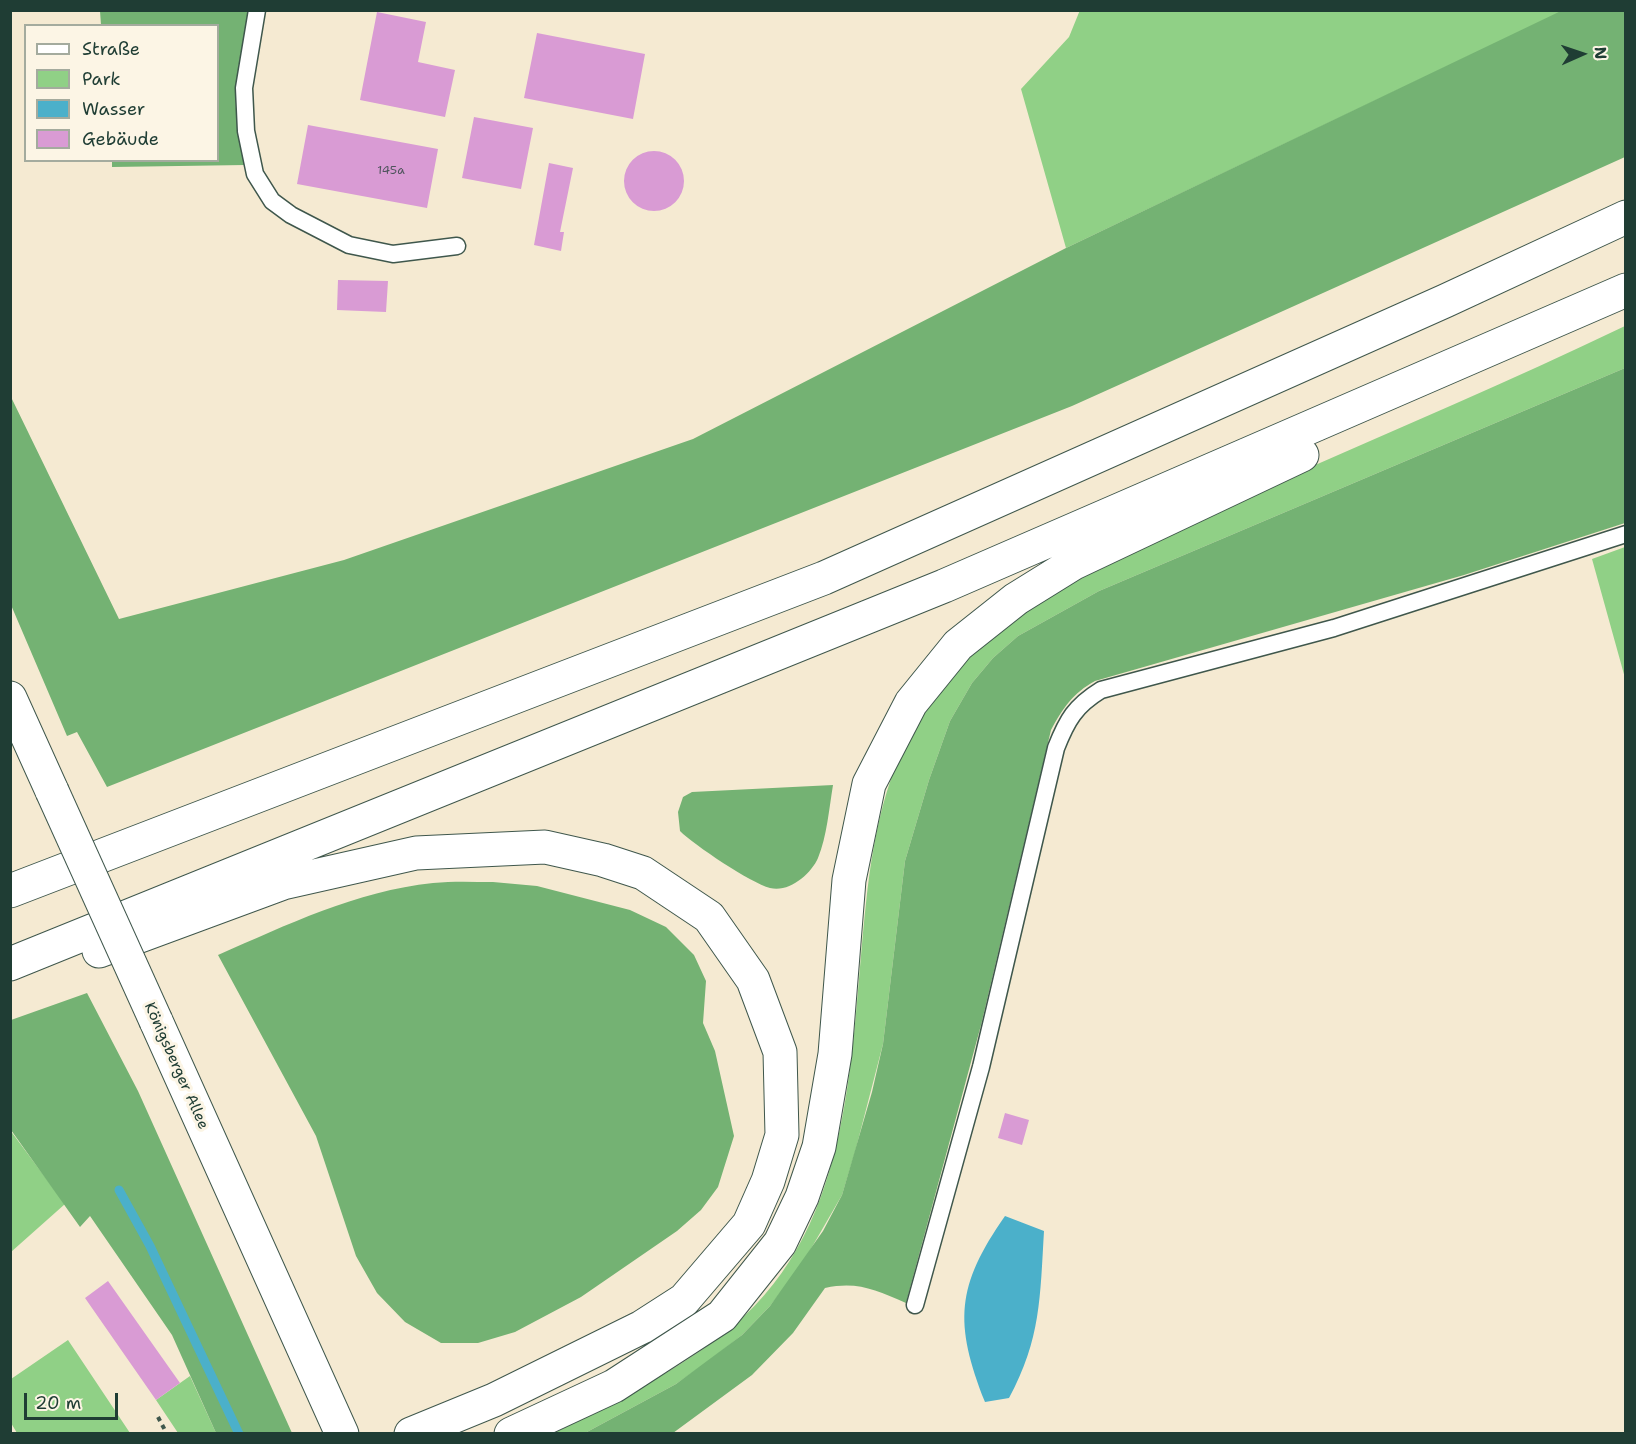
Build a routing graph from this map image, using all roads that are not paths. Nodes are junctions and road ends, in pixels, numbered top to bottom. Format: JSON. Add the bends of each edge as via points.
{"nodes":[{"id":1,"x":257,"y":10,"type":"edge"},
{"id":2,"x":1626,"y":217,"type":"edge"},
{"id":3,"x":457,"y":246,"type":"dead end"},
{"id":4,"x":1626,"y":290,"type":"edge"},
{"id":5,"x":1492,"y":350,"type":"junction"},
{"id":6,"x":1626,"y":534,"type":"edge"},
{"id":7,"x":10,"y":698,"type":"edge"},
{"id":8,"x":18,"y":885,"type":"edge"},
{"id":9,"x":10,"y":964,"type":"edge"},
{"id":10,"x":10,"y":975,"type":"edge"},
{"id":11,"x":915,"y":1305,"type":"dead end"},
{"id":12,"x":342,"y":1434,"type":"edge"},
{"id":13,"x":411,"y":1434,"type":"edge"},
{"id":14,"x":511,"y":1434,"type":"edge"}],
"edges":[{"from":1,"to":3,"type":"lane","via":[[244,88],[246,131],[255,174],[272,201],[349,245],[393,254]]},
{"from":2,"to":8,"type":"main road","via":[[824,578]]},
{"from":4,"to":5,"type":"main road"},
{"from":5,"to":9,"type":"main road","via":[[944,586]]},
{"from":5,"to":14,"type":"main road","via":[[1327,444],[1074,563],[1016,599],[958,645],[911,703],[869,784],[849,880],[835,1054],[819,1147],[802,1197],[780,1243],[722,1316],[614,1386]]},
{"from":6,"to":11,"type":"lane","via":[[1334,628],[1101,690],[1081,703],[1056,748],[981,1067]]},
{"from":7,"to":12,"type":"main road","name":"Königsberger Allee","bridge":true},
{"from":10,"to":13,"type":"main road","via":[[57,966],[283,883],[416,852],[545,847],[643,873],[709,917],[753,980],[780,1052],[782,1135],[750,1224],[684,1300],[642,1327],[494,1400]]}]}
